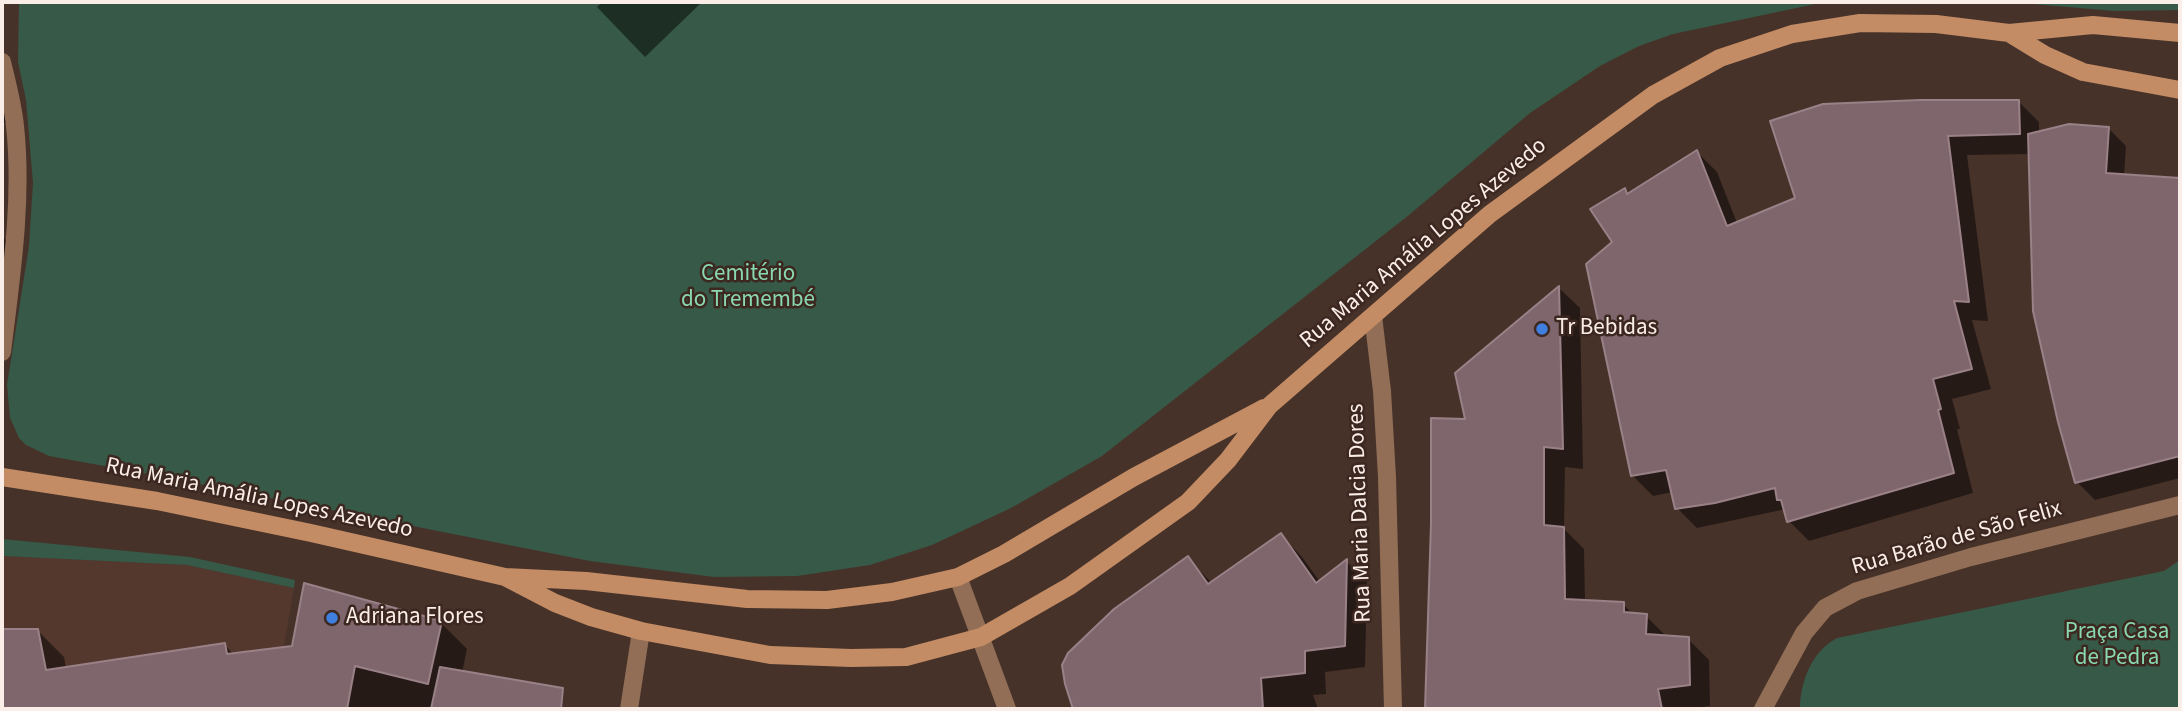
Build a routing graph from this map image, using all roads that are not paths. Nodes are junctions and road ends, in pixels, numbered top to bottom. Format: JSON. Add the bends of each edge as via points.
{"nodes":[{"id":1,"x":2010,"y":33,"type":"junction"},
{"id":2,"x":2180,"y":33,"type":"edge"},
{"id":3,"x":2,"y":62,"type":"edge"},
{"id":4,"x":2180,"y":90,"type":"edge"},
{"id":5,"x":1373,"y":316,"type":"junction"},
{"id":6,"x":2,"y":352,"type":"edge"},
{"id":7,"x":1269,"y":406,"type":"junction"},
{"id":8,"x":2,"y":477,"type":"edge"},
{"id":9,"x":2180,"y":505,"type":"edge"},
{"id":10,"x":505,"y":577,"type":"junction"},
{"id":11,"x":958,"y":577,"type":"junction"},
{"id":12,"x":641,"y":631,"type":"junction"},
{"id":13,"x":981,"y":636,"type":"junction"},
{"id":14,"x":629,"y":709,"type":"edge"},
{"id":15,"x":1007,"y":709,"type":"edge"},
{"id":16,"x":1393,"y":709,"type":"edge"},
{"id":17,"x":1763,"y":709,"type":"edge"}],
"edges":[{"from":1,"to":2,"type":"main road","name":"Rua Maria Amália Lopes Azevedo","via":[[2093,25]]},
{"from":1,"to":4,"type":"main road","name":"Rua Maria Amália Lopes Azevedo","via":[[2082,72]]},
{"from":1,"to":5,"type":"main road","name":"Rua Maria Amália Lopes Azevedo","via":[[1936,24],[1860,23],[1792,34],[1720,58],[1653,95],[1490,214]]},
{"from":3,"to":6,"type":"street","via":[[15,124],[17,167]]},
{"from":5,"to":7,"type":"main road","name":"Rua Maria Amália Lopes Azevedo"},
{"from":5,"to":16,"type":"street","name":"Rua Maria Dalcia Dores","via":[[1387,477]]},
{"from":7,"to":11,"type":"main road","name":"Rua Maria Amália Lopes Azevedo"},
{"from":7,"to":13,"type":"main road","name":"Rua Maria Amália Lopes Azevedo","via":[[1188,502],[1070,586]]},
{"from":8,"to":10,"type":"main road","name":"Rua Maria Amália Lopes Azevedo","via":[[158,501]]},
{"from":9,"to":17,"type":"street","name":"Rua Barão de São Felix","via":[[1857,591],[1825,608],[1804,633]]},
{"from":10,"to":11,"type":"main road","name":"Rua Maria Amália Lopes Azevedo","via":[[747,599],[827,600]]},
{"from":10,"to":12,"type":"main road","name":"Rua Maria Amália Lopes Azevedo","via":[[567,607]]},
{"from":11,"to":13,"type":"street"},
{"from":12,"to":13,"type":"main road","name":"Rua Maria Amália Lopes Azevedo","via":[[770,655],[851,658],[906,657]]},
{"from":12,"to":14,"type":"street"},
{"from":13,"to":15,"type":"street"}]}
